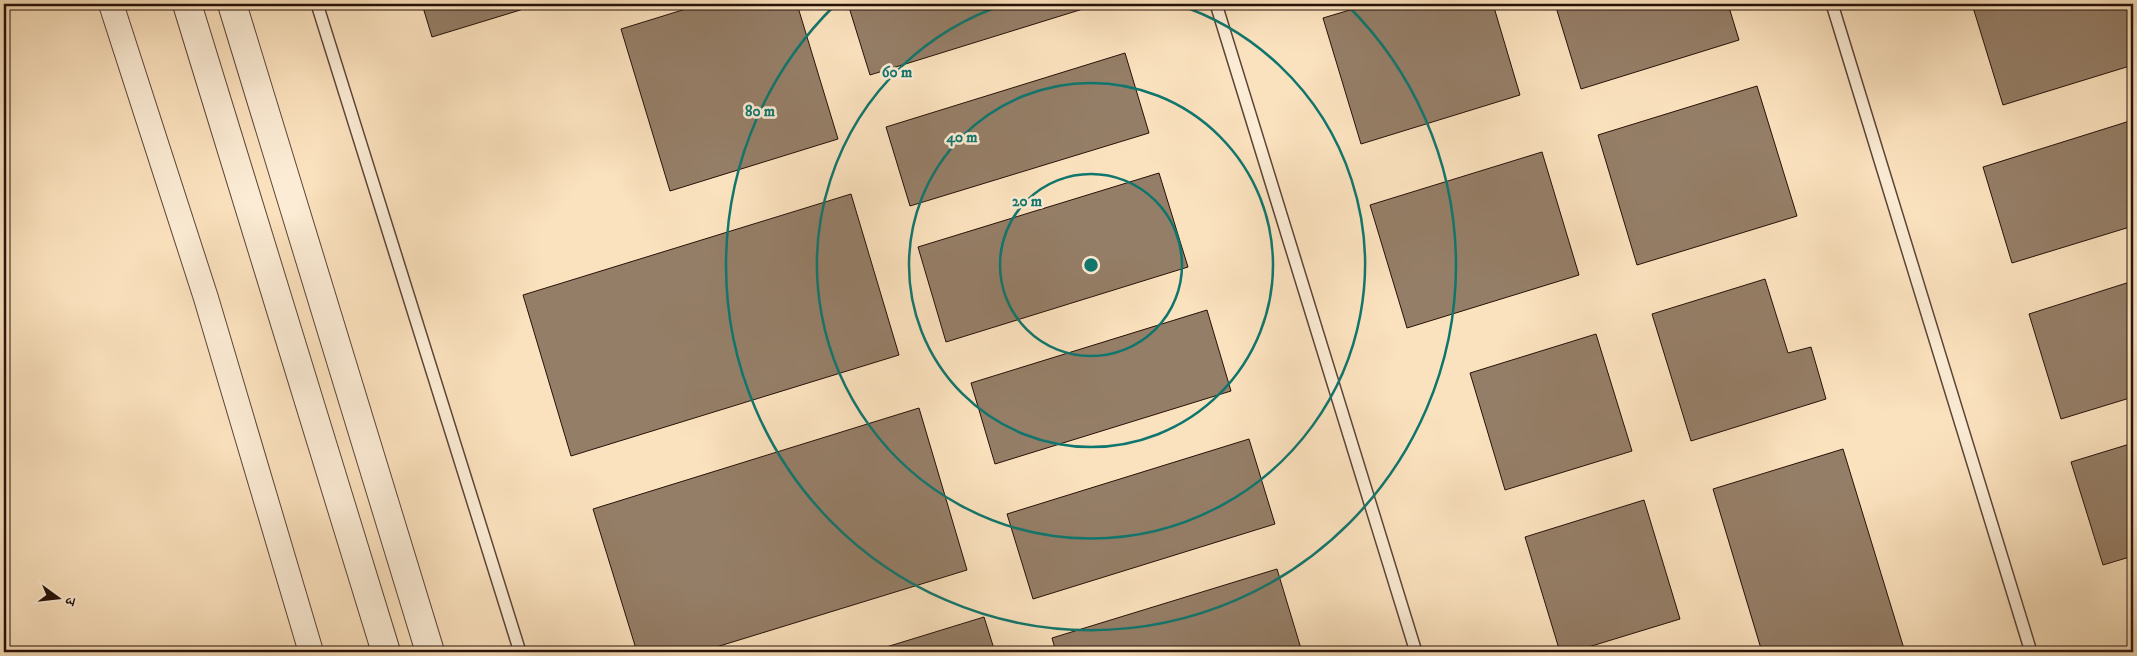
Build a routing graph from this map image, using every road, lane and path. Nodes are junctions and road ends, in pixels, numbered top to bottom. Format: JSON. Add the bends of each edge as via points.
{"nodes":[{"id":1,"x":111,"y":4,"type":"edge"},
{"id":2,"x":187,"y":4,"type":"edge"},
{"id":3,"x":232,"y":4,"type":"edge"},
{"id":4,"x":317,"y":4,"type":"edge"},
{"id":5,"x":1216,"y":4,"type":"edge"},
{"id":6,"x":1832,"y":4,"type":"edge"},
{"id":7,"x":311,"y":652,"type":"edge"},
{"id":8,"x":386,"y":652,"type":"edge"},
{"id":9,"x":430,"y":652,"type":"edge"},
{"id":10,"x":520,"y":652,"type":"edge"},
{"id":11,"x":1416,"y":652,"type":"edge"},
{"id":12,"x":2031,"y":652,"type":"edge"}],
"edges":[{"from":1,"to":7,"type":"street","via":[[206,298]]},
{"from":2,"to":8,"type":"street"},
{"from":3,"to":9,"type":"street"},
{"from":4,"to":10,"type":"lane"},
{"from":5,"to":11,"type":"lane"},
{"from":6,"to":12,"type":"lane"}]}
